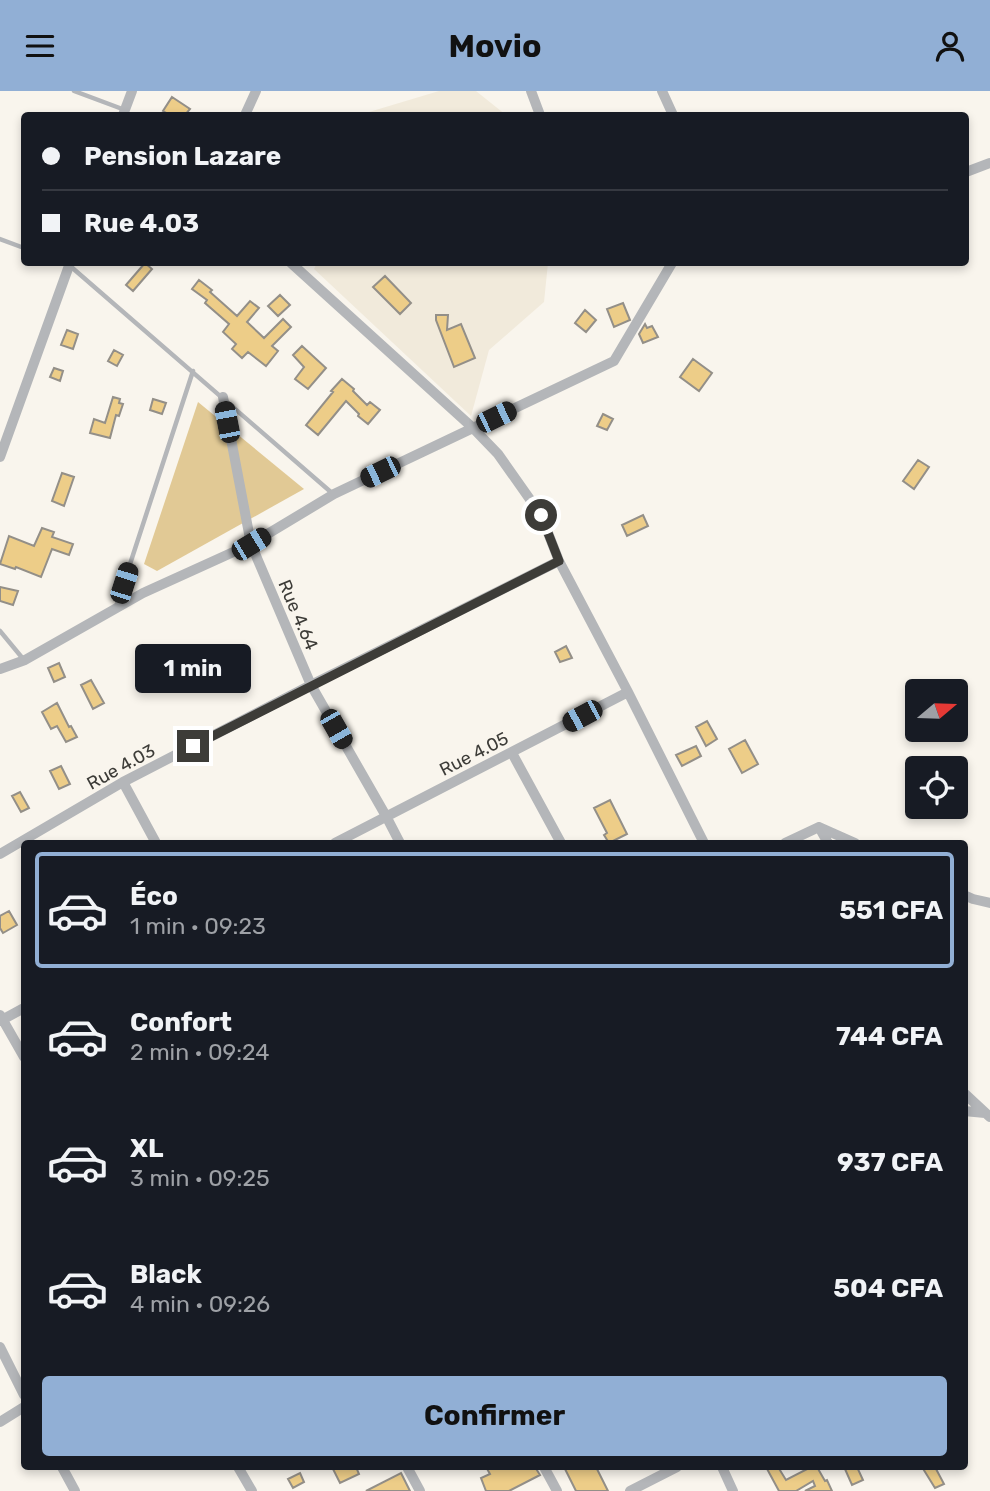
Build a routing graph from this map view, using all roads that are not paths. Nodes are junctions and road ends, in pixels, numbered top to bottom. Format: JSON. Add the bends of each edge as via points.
{"nodes":[{"id":1,"x":74,"y":91,"type":"edge"},
{"id":2,"x":132,"y":91,"type":"edge"},
{"id":3,"x":256,"y":91,"type":"edge"},
{"id":4,"x":531,"y":91,"type":"edge"},
{"id":5,"x":662,"y":91,"type":"edge"},
{"id":6,"x":121,"y":112,"type":"edge"},
{"id":7,"x":127,"y":112,"type":"edge"},
{"id":8,"x":246,"y":112,"type":"edge"},
{"id":9,"x":539,"y":112,"type":"edge"},
{"id":10,"x":672,"y":112,"type":"edge"},
{"id":11,"x":990,"y":163,"type":"edge"},
{"id":12,"x":969,"y":171,"type":"edge"},
{"id":13,"x":0,"y":239,"type":"edge"},
{"id":14,"x":21,"y":248,"type":"edge"},
{"id":15,"x":66,"y":266,"type":"edge"},
{"id":16,"x":70,"y":266,"type":"edge"},
{"id":17,"x":294,"y":266,"type":"edge"},
{"id":18,"x":670,"y":266,"type":"edge"},
{"id":19,"x":193,"y":372,"type":"junction"},
{"id":20,"x":223,"y":397,"type":"junction"},
{"id":21,"x":473,"y":428,"type":"junction"},
{"id":22,"x":0,"y":457,"type":"edge"},
{"id":23,"x":334,"y":494,"type":"junction"},
{"id":24,"x":251,"y":544,"type":"junction"},
{"id":25,"x":559,"y":561,"type":"junction"},
{"id":26,"x":115,"y":610,"type":"junction"},
{"id":27,"x":0,"y":631,"type":"edge"},
{"id":28,"x":25,"y":660,"type":"junction"},
{"id":29,"x":0,"y":669,"type":"edge"},
{"id":30,"x":311,"y":685,"type":"junction"},
{"id":31,"x":628,"y":692,"type":"junction"},
{"id":32,"x":513,"y":753,"type":"junction"},
{"id":33,"x":123,"y":782,"type":"junction"},
{"id":34,"x":386,"y":816,"type":"junction"},
{"id":35,"x":819,"y":827,"type":"junction"},
{"id":36,"x":24,"y":840,"type":"edge"},
{"id":37,"x":154,"y":840,"type":"edge"},
{"id":38,"x":341,"y":840,"type":"edge"},
{"id":39,"x":398,"y":840,"type":"edge"},
{"id":40,"x":559,"y":840,"type":"edge"},
{"id":41,"x":703,"y":840,"type":"edge"},
{"id":42,"x":791,"y":840,"type":"edge"},
{"id":43,"x":826,"y":840,"type":"edge"},
{"id":44,"x":848,"y":840,"type":"edge"},
{"id":45,"x":21,"y":842,"type":"edge"},
{"id":46,"x":0,"y":854,"type":"edge"},
{"id":47,"x":968,"y":897,"type":"edge"},
{"id":48,"x":990,"y":903,"type":"edge"},
{"id":49,"x":21,"y":1009,"type":"edge"},
{"id":50,"x":1,"y":1019,"type":"edge"},
{"id":51,"x":21,"y":1052,"type":"edge"},
{"id":52,"x":968,"y":1097,"type":"edge"},
{"id":53,"x":968,"y":1112,"type":"edge"},
{"id":54,"x":988,"y":1118,"type":"edge"},
{"id":55,"x":0,"y":1347,"type":"edge"},
{"id":56,"x":21,"y":1389,"type":"edge"},
{"id":57,"x":21,"y":1409,"type":"edge"},
{"id":58,"x":0,"y":1422,"type":"edge"},
{"id":59,"x":64,"y":1470,"type":"edge"},
{"id":60,"x":240,"y":1470,"type":"edge"},
{"id":61,"x":409,"y":1470,"type":"edge"},
{"id":62,"x":546,"y":1470,"type":"edge"},
{"id":63,"x":671,"y":1470,"type":"edge"},
{"id":64,"x":723,"y":1470,"type":"edge"},
{"id":65,"x":75,"y":1491,"type":"edge"},
{"id":66,"x":251,"y":1491,"type":"edge"},
{"id":67,"x":420,"y":1491,"type":"edge"},
{"id":68,"x":556,"y":1491,"type":"edge"},
{"id":69,"x":630,"y":1491,"type":"edge"},
{"id":70,"x":733,"y":1491,"type":"edge"}],
"edges":[{"from":1,"to":6,"type":"lane"},
{"from":2,"to":7,"type":"street"},
{"from":3,"to":8,"type":"street"},
{"from":4,"to":9,"type":"street"},
{"from":5,"to":10,"type":"street"},
{"from":11,"to":12,"type":"street"},
{"from":13,"to":14,"type":"lane"},
{"from":15,"to":22,"type":"street"},
{"from":16,"to":19,"type":"lane"},
{"from":17,"to":21,"type":"street"},
{"from":18,"to":21,"type":"street","via":[[614,361]]},
{"from":19,"to":20,"type":"lane"},
{"from":19,"to":26,"type":"lane"},
{"from":20,"to":23,"type":"lane"},
{"from":20,"to":24,"type":"street","name":"Rue 4.64"},
{"from":21,"to":23,"type":"street"},
{"from":21,"to":25,"type":"street","via":[[498,454],[541,515]]},
{"from":23,"to":24,"type":"street"},
{"from":24,"to":26,"type":"street"},
{"from":24,"to":30,"type":"street","name":"Rue 4.64"},
{"from":25,"to":30,"type":"street","name":"Rue 4.03"},
{"from":25,"to":31,"type":"street"},
{"from":26,"to":28,"type":"street"},
{"from":27,"to":28,"type":"lane"},
{"from":28,"to":29,"type":"street"},
{"from":30,"to":33,"type":"street","name":"Rue 4.03"},
{"from":30,"to":34,"type":"street","name":"Rue 4.64"},
{"from":31,"to":32,"type":"street","name":"Rue 4.05"},
{"from":31,"to":41,"type":"street"},
{"from":32,"to":34,"type":"street","name":"Rue 4.05"},
{"from":32,"to":40,"type":"street"},
{"from":33,"to":36,"type":"street","name":"Rue 4.03"},
{"from":33,"to":37,"type":"street"},
{"from":34,"to":38,"type":"street","name":"Rue 4.05"},
{"from":34,"to":39,"type":"street","name":"Rue 4.64"},
{"from":35,"to":42,"type":"street"},
{"from":35,"to":43,"type":"street"},
{"from":35,"to":44,"type":"street"},
{"from":45,"to":46,"type":"street","name":"Rue 4.03"},
{"from":47,"to":48,"type":"street"},
{"from":49,"to":50,"type":"street"},
{"from":50,"to":51,"type":"street"},
{"from":52,"to":54,"type":"street"},
{"from":53,"to":54,"type":"street"},
{"from":55,"to":56,"type":"street"},
{"from":57,"to":58,"type":"street"},
{"from":59,"to":65,"type":"street"},
{"from":60,"to":66,"type":"street"},
{"from":61,"to":67,"type":"street"},
{"from":62,"to":68,"type":"street"},
{"from":63,"to":69,"type":"street"},
{"from":64,"to":70,"type":"street"}]}
